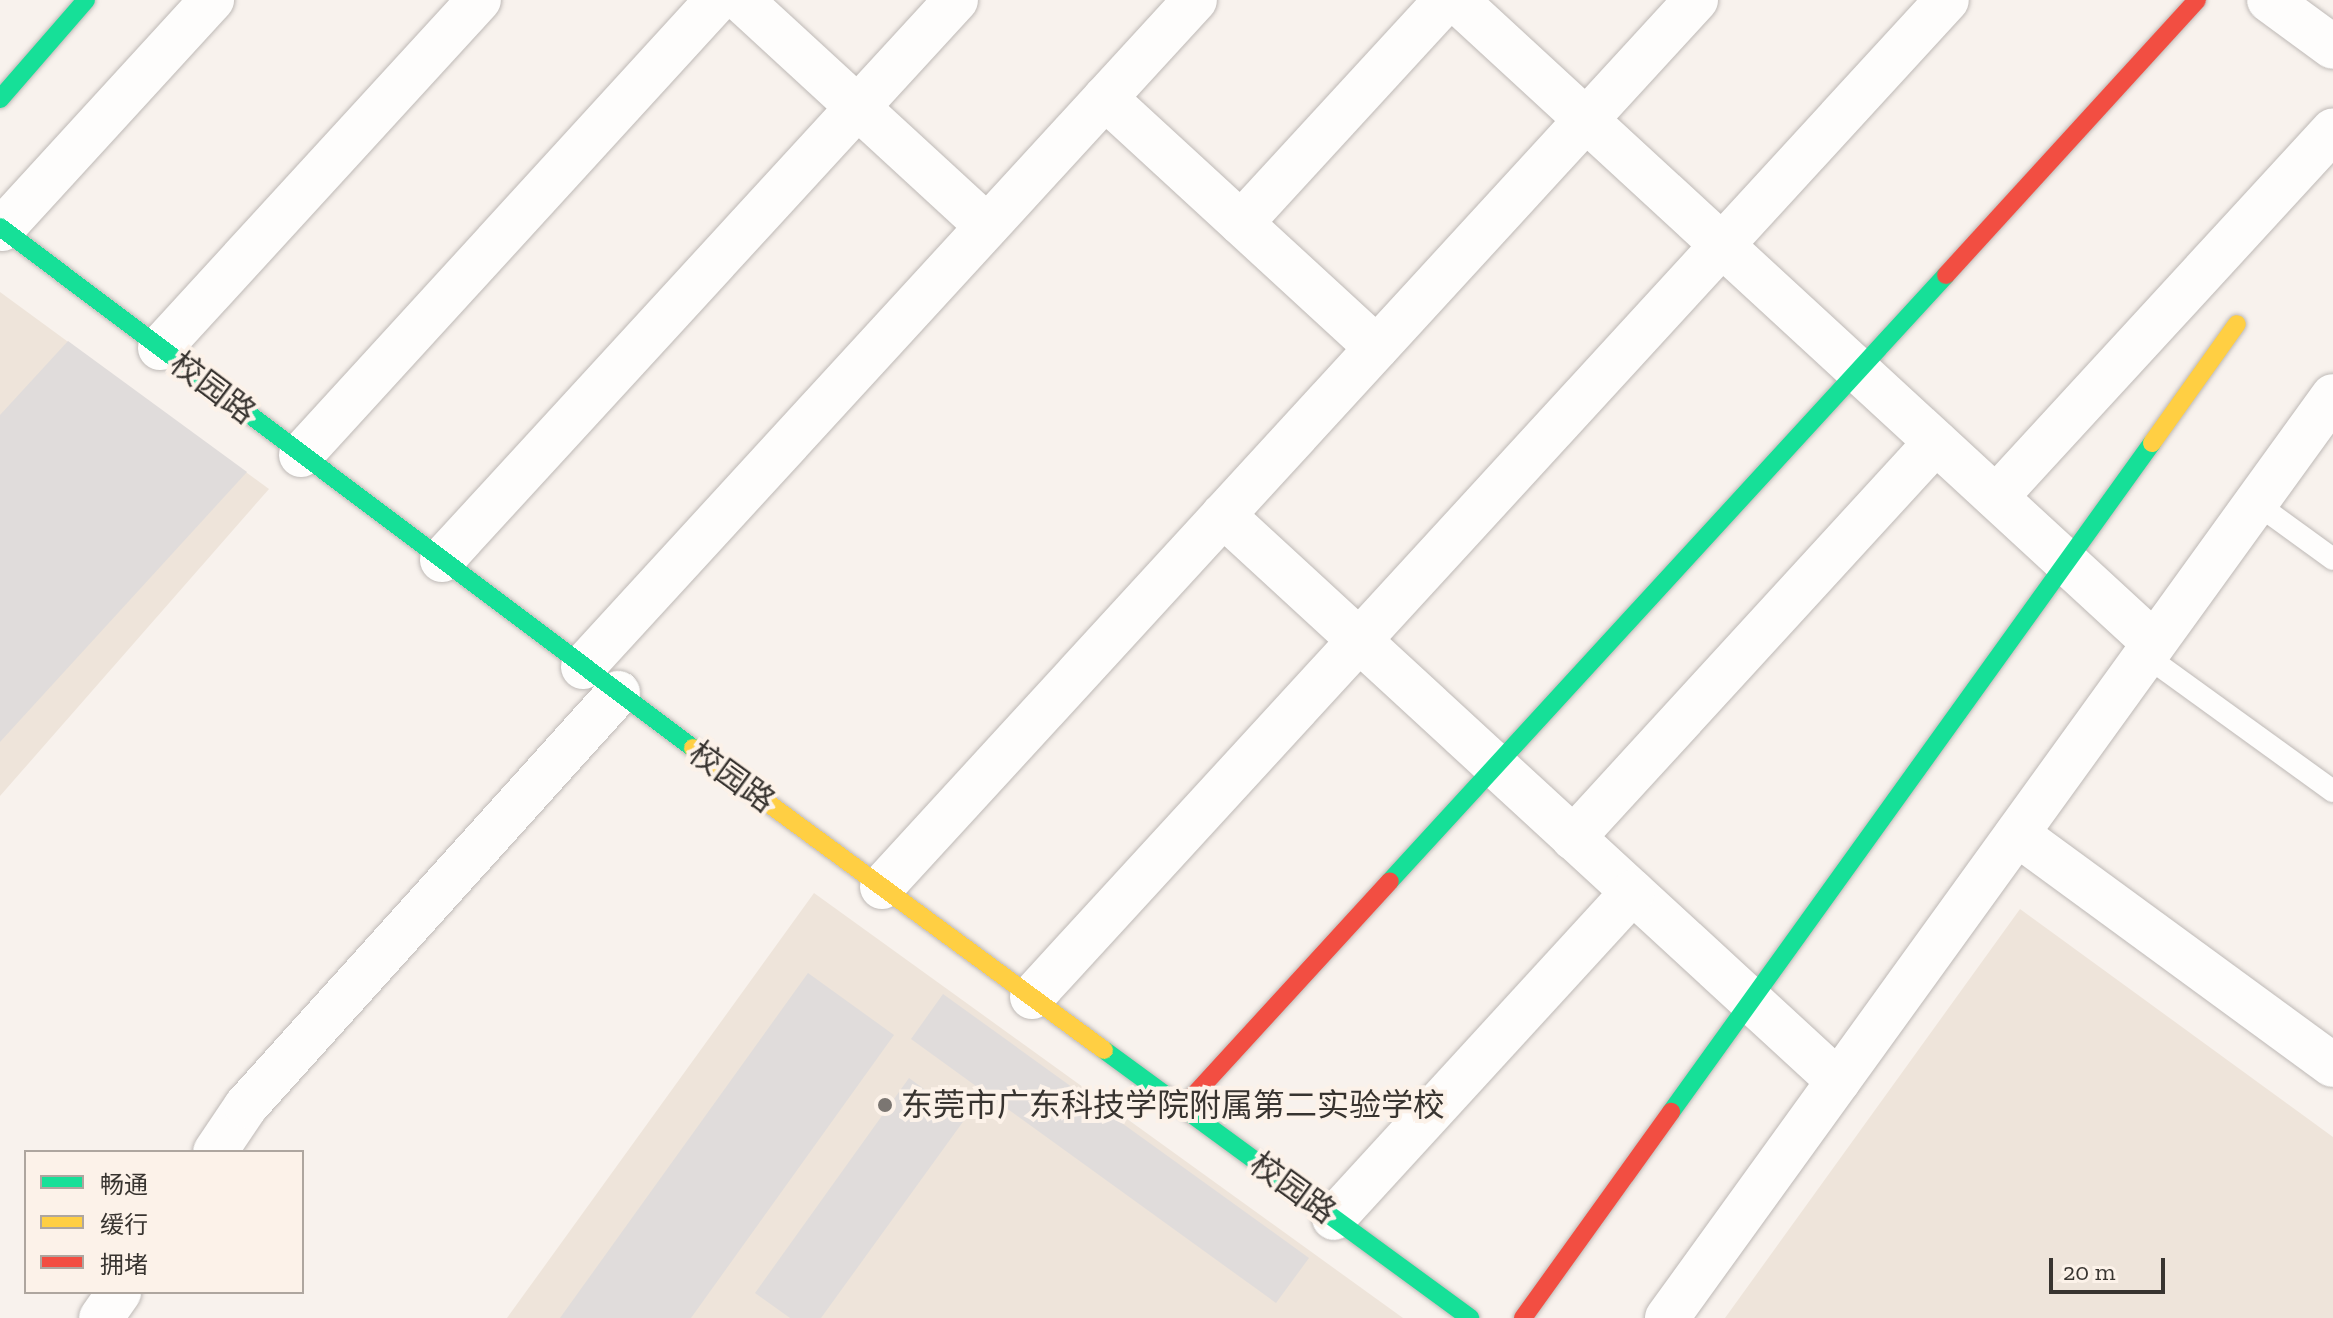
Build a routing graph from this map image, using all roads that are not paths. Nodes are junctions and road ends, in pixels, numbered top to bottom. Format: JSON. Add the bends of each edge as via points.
{"nodes":[{"id":1,"x":86,"y":0,"type":"edge"},
{"id":2,"x":212,"y":0,"type":"edge"},
{"id":3,"x":479,"y":0,"type":"edge"},
{"id":4,"x":717,"y":0,"type":"edge"},
{"id":5,"x":741,"y":0,"type":"edge"},
{"id":6,"x":956,"y":0,"type":"edge"},
{"id":7,"x":1195,"y":0,"type":"edge"},
{"id":8,"x":1446,"y":0,"type":"edge"},
{"id":9,"x":1456,"y":0,"type":"edge"},
{"id":10,"x":1696,"y":0,"type":"edge"},
{"id":11,"x":1947,"y":0,"type":"edge"},
{"id":12,"x":2197,"y":0,"type":"edge"},
{"id":13,"x":2269,"y":0,"type":"edge"},
{"id":14,"x":2333,"y":47,"type":"edge"},
{"id":15,"x":1105,"y":98,"type":"junction"},
{"id":16,"x":0,"y":99,"type":"edge"},
{"id":17,"x":858,"y":107,"type":"junction"},
{"id":18,"x":1586,"y":120,"type":"junction"},
{"id":19,"x":2333,"y":130,"type":"edge"},
{"id":20,"x":1241,"y":223,"type":"junction"},
{"id":21,"x":987,"y":226,"type":"junction"},
{"id":22,"x":1,"y":228,"type":"edge"},
{"id":23,"x":1722,"y":245,"type":"junction"},
{"id":24,"x":2237,"y":324,"type":"dead end"},
{"id":25,"x":160,"y":348,"type":"junction"},
{"id":26,"x":1377,"y":348,"type":"junction"},
{"id":27,"x":1858,"y":370,"type":"junction"},
{"id":28,"x":2333,"y":396,"type":"edge"},
{"id":29,"x":1936,"y":442,"type":"junction"},
{"id":30,"x":301,"y":455,"type":"junction"},
{"id":31,"x":1996,"y":497,"type":"junction"},
{"id":32,"x":2256,"y":503,"type":"junction"},
{"id":33,"x":1223,"y":515,"type":"junction"},
{"id":34,"x":2333,"y":559,"type":"edge"},
{"id":35,"x":442,"y":560,"type":"junction"},
{"id":36,"x":2067,"y":562,"type":"junction"},
{"id":37,"x":1359,"y":641,"type":"junction"},
{"id":38,"x":2150,"y":649,"type":"junction"},
{"id":39,"x":583,"y":667,"type":"junction"},
{"id":40,"x":618,"y":693,"type":"junction"},
{"id":41,"x":1495,"y":766,"type":"junction"},
{"id":42,"x":2333,"y":791,"type":"edge"},
{"id":43,"x":2017,"y":834,"type":"junction"},
{"id":44,"x":1573,"y":838,"type":"junction"},
{"id":45,"x":882,"y":887,"type":"junction"},
{"id":46,"x":1633,"y":892,"type":"junction"},
{"id":47,"x":1032,"y":997,"type":"junction"},
{"id":48,"x":1751,"y":1001,"type":"junction"},
{"id":49,"x":2333,"y":1065,"type":"edge"},
{"id":50,"x":1838,"y":1081,"type":"junction"},
{"id":51,"x":1183,"y":1107,"type":"junction"},
{"id":52,"x":216,"y":1150,"type":"edge"},
{"id":53,"x":1334,"y":1218,"type":"junction"},
{"id":54,"x":118,"y":1294,"type":"edge"},
{"id":55,"x":101,"y":1318,"type":"edge"},
{"id":56,"x":1470,"y":1318,"type":"edge"},
{"id":57,"x":1523,"y":1318,"type":"edge"},
{"id":58,"x":1667,"y":1318,"type":"edge"}],
"edges":[{"from":1,"to":16,"type":"street"},
{"from":2,"to":22,"type":"street"},
{"from":3,"to":25,"type":"street"},
{"from":4,"to":30,"type":"street"},
{"from":5,"to":17,"type":"street"},
{"from":6,"to":17,"type":"street"},
{"from":7,"to":15,"type":"street"},
{"from":8,"to":20,"type":"street"},
{"from":9,"to":18,"type":"street"},
{"from":10,"to":18,"type":"street"},
{"from":11,"to":23,"type":"street"},
{"from":12,"to":27,"type":"street"},
{"from":13,"to":14,"type":"street"},
{"from":15,"to":20,"type":"street"},
{"from":15,"to":21,"type":"street"},
{"from":17,"to":21,"type":"street"},
{"from":17,"to":35,"type":"street"},
{"from":18,"to":23,"type":"street"},
{"from":18,"to":26,"type":"street"},
{"from":19,"to":31,"type":"street"},
{"from":20,"to":26,"type":"street"},
{"from":21,"to":39,"type":"street"},
{"from":22,"to":25,"type":"street","name":"校园路"},
{"from":23,"to":27,"type":"street"},
{"from":23,"to":37,"type":"street"},
{"from":24,"to":36,"type":"street"},
{"from":25,"to":30,"type":"street","name":"校园路"},
{"from":26,"to":33,"type":"street"},
{"from":27,"to":29,"type":"street"},
{"from":27,"to":41,"type":"street"},
{"from":28,"to":32,"type":"street"},
{"from":29,"to":31,"type":"street"},
{"from":29,"to":44,"type":"street"},
{"from":30,"to":35,"type":"street","name":"校园路"},
{"from":31,"to":36,"type":"street"},
{"from":32,"to":34,"type":"lane"},
{"from":32,"to":38,"type":"street"},
{"from":33,"to":37,"type":"street"},
{"from":33,"to":45,"type":"street"},
{"from":35,"to":39,"type":"street","name":"校园路"},
{"from":36,"to":38,"type":"street"},
{"from":36,"to":48,"type":"street"},
{"from":37,"to":41,"type":"street"},
{"from":37,"to":47,"type":"street"},
{"from":38,"to":42,"type":"lane"},
{"from":38,"to":43,"type":"street"},
{"from":39,"to":40,"type":"street","name":"校园路"},
{"from":40,"to":45,"type":"street","name":"校园路"},
{"from":40,"to":52,"type":"street","via":[[246,1106]]},
{"from":41,"to":44,"type":"street"},
{"from":41,"to":51,"type":"street"},
{"from":43,"to":49,"type":"street"},
{"from":43,"to":50,"type":"street"},
{"from":44,"to":46,"type":"street"},
{"from":45,"to":47,"type":"street","name":"校园路"},
{"from":46,"to":48,"type":"street"},
{"from":46,"to":53,"type":"street"},
{"from":47,"to":51,"type":"street","name":"校园路"},
{"from":48,"to":50,"type":"street"},
{"from":48,"to":57,"type":"street"},
{"from":50,"to":58,"type":"street"},
{"from":51,"to":53,"type":"street","name":"校园路"},
{"from":53,"to":56,"type":"street","name":"校园路"},
{"from":54,"to":55,"type":"street"}]}
